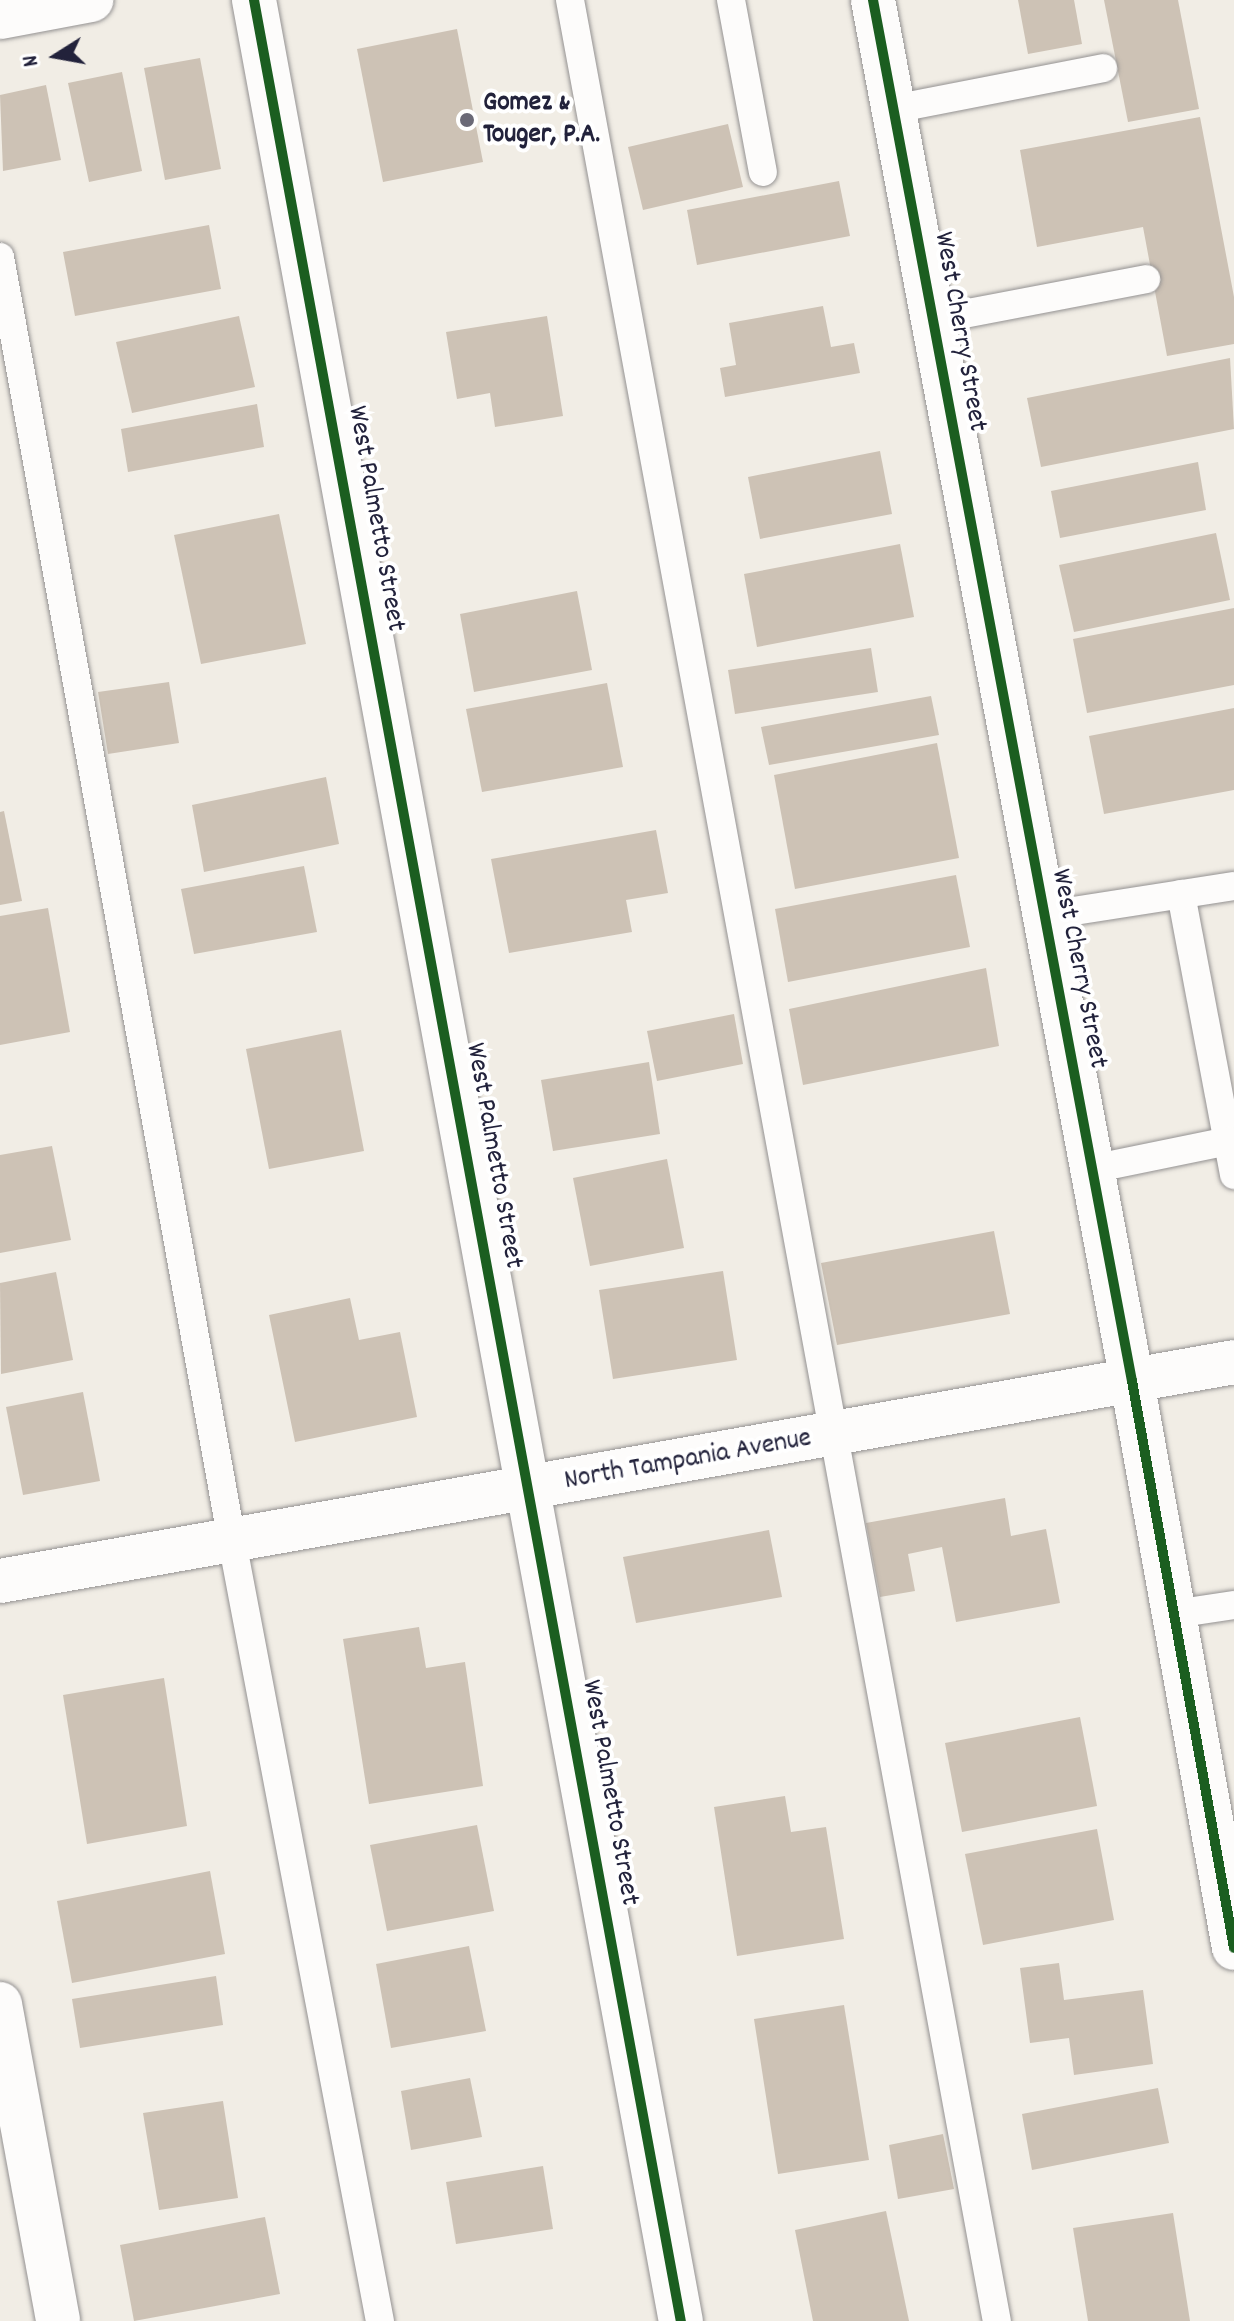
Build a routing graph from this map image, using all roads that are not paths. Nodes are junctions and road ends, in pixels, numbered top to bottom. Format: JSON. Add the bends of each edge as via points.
{"nodes":[{"id":1,"x":91,"y":0,"type":"edge"},
{"id":2,"x":254,"y":0,"type":"edge"},
{"id":3,"x":570,"y":0,"type":"edge"},
{"id":4,"x":731,"y":0,"type":"edge"},
{"id":5,"x":873,"y":0,"type":"edge"},
{"id":6,"x":0,"y":17,"type":"edge"},
{"id":7,"x":1103,"y":68,"type":"dead end"},
{"id":8,"x":893,"y":109,"type":"junction"},
{"id":9,"x":763,"y":172,"type":"dead end"},
{"id":10,"x":0,"y":257,"type":"edge"},
{"id":11,"x":1146,"y":279,"type":"dead end"},
{"id":12,"x":932,"y":320,"type":"junction"},
{"id":13,"x":1234,"y":886,"type":"edge"},
{"id":14,"x":1181,"y":894,"type":"junction"},
{"id":15,"x":1042,"y":916,"type":"junction"},
{"id":16,"x":1223,"y":1064,"type":"edge"},
{"id":17,"x":1228,"y":1141,"type":"junction"},
{"id":18,"x":1092,"y":1169,"type":"junction"},
{"id":19,"x":1234,"y":1175,"type":"edge"},
{"id":20,"x":1234,"y":1362,"type":"edge"},
{"id":21,"x":1132,"y":1381,"type":"junction"},
{"id":22,"x":835,"y":1435,"type":"junction"},
{"id":23,"x":530,"y":1489,"type":"junction"},
{"id":24,"x":232,"y":1541,"type":"junction"},
{"id":25,"x":0,"y":1581,"type":"edge"},
{"id":26,"x":1234,"y":1605,"type":"edge"},
{"id":27,"x":1174,"y":1614,"type":"junction"},
{"id":28,"x":1234,"y":1948,"type":"edge"},
{"id":29,"x":0,"y":2004,"type":"edge"},
{"id":30,"x":4,"y":2050,"type":"edge"},
{"id":31,"x":58,"y":2321,"type":"edge"},
{"id":32,"x":380,"y":2321,"type":"edge"},
{"id":33,"x":681,"y":2321,"type":"edge"},
{"id":34,"x":997,"y":2321,"type":"edge"}],
"edges":[{"from":1,"to":6,"type":"street"},
{"from":2,"to":23,"type":"street","name":"West Palmetto Street"},
{"from":3,"to":22,"type":"lane"},
{"from":4,"to":9,"type":"lane"},
{"from":5,"to":8,"type":"street","name":"West Cherry Street"},
{"from":7,"to":8,"type":"lane"},
{"from":8,"to":12,"type":"street","name":"West Cherry Street"},
{"from":10,"to":24,"type":"lane"},
{"from":11,"to":12,"type":"lane"},
{"from":12,"to":15,"type":"street","name":"West Cherry Street"},
{"from":13,"to":14,"type":"lane"},
{"from":14,"to":15,"type":"lane"},
{"from":14,"to":16,"type":"lane"},
{"from":15,"to":18,"type":"street","name":"West Cherry Street"},
{"from":16,"to":17,"type":"lane"},
{"from":17,"to":18,"type":"lane"},
{"from":17,"to":19,"type":"lane"},
{"from":18,"to":21,"type":"street","name":"West Cherry Street"},
{"from":20,"to":21,"type":"street","name":"North Tampania Avenue"},
{"from":21,"to":22,"type":"street","name":"North Tampania Avenue"},
{"from":21,"to":27,"type":"street","name":"West Cherry Street"},
{"from":22,"to":23,"type":"street","name":"North Tampania Avenue"},
{"from":22,"to":34,"type":"lane"},
{"from":23,"to":24,"type":"street","name":"North Tampania Avenue"},
{"from":23,"to":33,"type":"street","name":"West Palmetto Street"},
{"from":24,"to":25,"type":"street","name":"North Tampania Avenue"},
{"from":24,"to":32,"type":"lane"},
{"from":26,"to":27,"type":"lane"},
{"from":27,"to":28,"type":"street","name":"West Cherry Street"},
{"from":29,"to":30,"type":"street"},
{"from":30,"to":31,"type":"street"}]}
